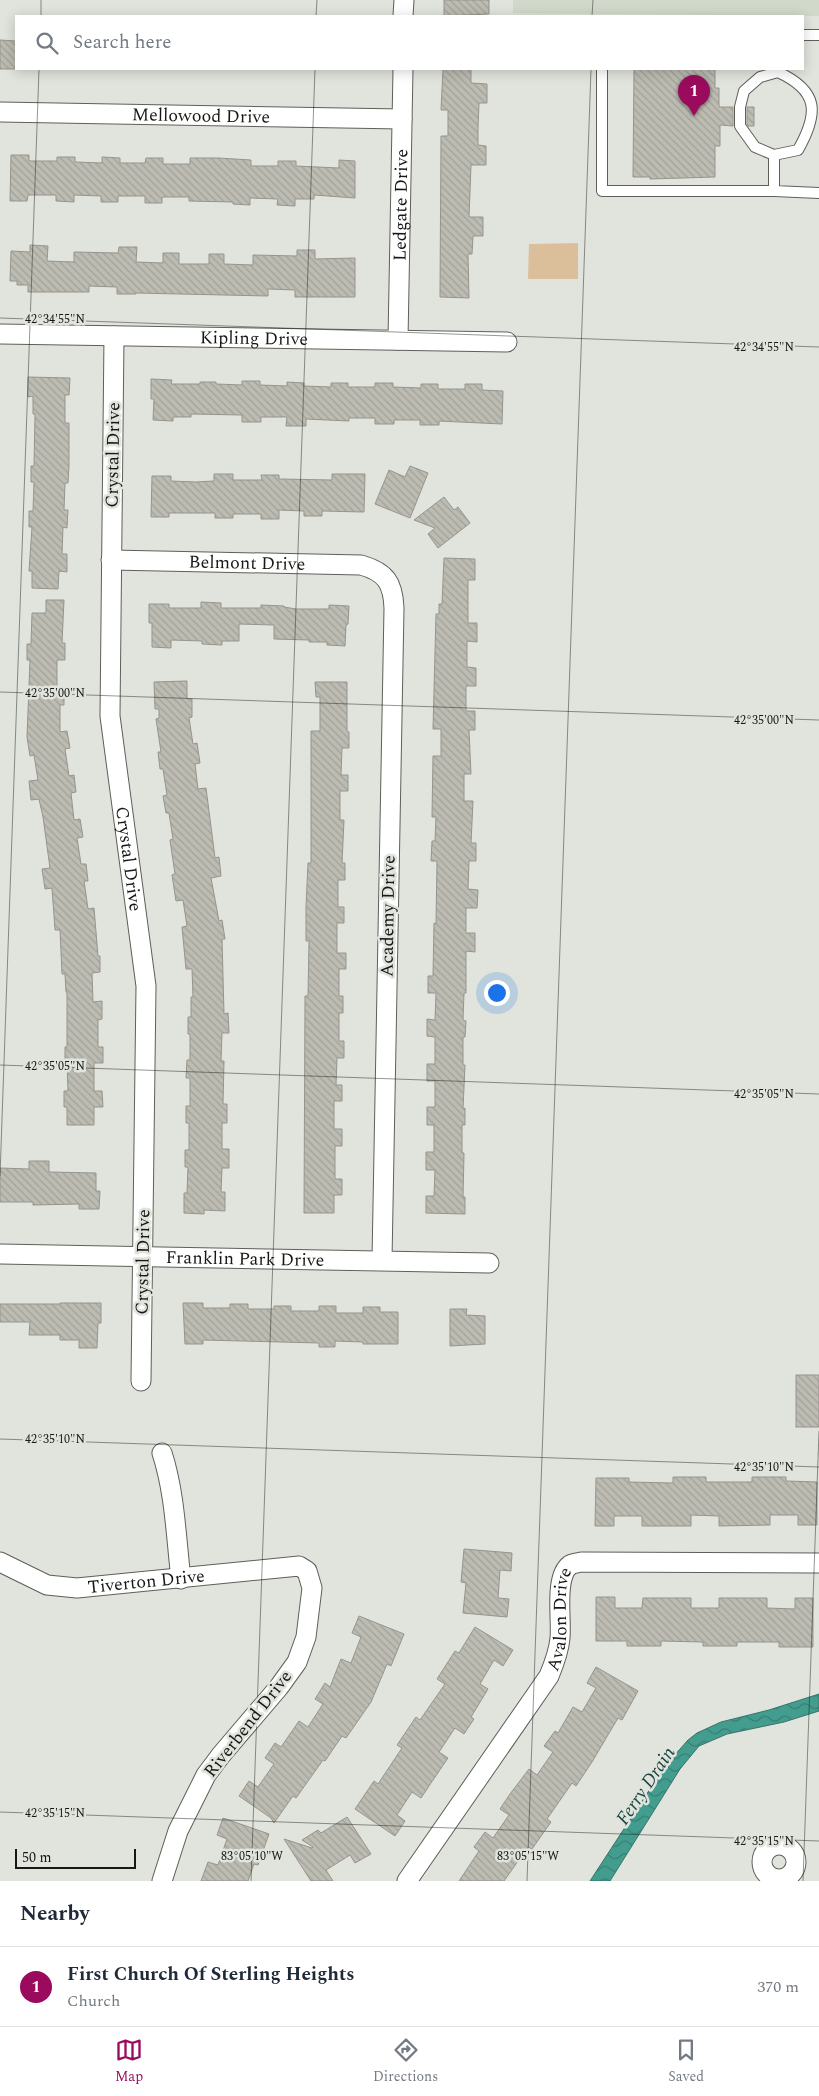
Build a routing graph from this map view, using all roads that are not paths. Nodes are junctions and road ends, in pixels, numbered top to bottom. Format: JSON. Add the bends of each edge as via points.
{"nodes":[{"id":1,"x":404,"y":0,"type":"edge"},
{"id":2,"x":403,"y":15,"type":"edge"},
{"id":3,"x":804,"y":35,"type":"edge"},
{"id":4,"x":819,"y":35,"type":"edge"},
{"id":5,"x":403,"y":70,"type":"edge"},
{"id":6,"x":602,"y":70,"type":"edge"},
{"id":7,"x":778,"y":70,"type":"edge"},
{"id":8,"x":0,"y":112,"type":"edge"},
{"id":9,"x":818,"y":113,"type":"edge"},
{"id":10,"x":402,"y":119,"type":"junction"},
{"id":11,"x":774,"y":155,"type":"junction"},
{"id":12,"x":774,"y":191,"type":"junction"},
{"id":13,"x":819,"y":193,"type":"edge"},
{"id":14,"x":0,"y":334,"type":"edge"},
{"id":15,"x":114,"y":336,"type":"junction"},
{"id":16,"x":398,"y":340,"type":"junction"},
{"id":17,"x":507,"y":342,"type":"dead end"},
{"id":18,"x":111,"y":560,"type":"junction"},
{"id":19,"x":382,"y":574,"type":"joint"},
{"id":20,"x":0,"y":1254,"type":"edge"},
{"id":21,"x":143,"y":1257,"type":"junction"},
{"id":22,"x":382,"y":1260,"type":"junction"},
{"id":23,"x":489,"y":1263,"type":"dead end"},
{"id":24,"x":141,"y":1381,"type":"dead end"},
{"id":25,"x":162,"y":1453,"type":"dead end"},
{"id":26,"x":0,"y":1562,"type":"edge"},
{"id":27,"x":819,"y":1563,"type":"edge"},
{"id":28,"x":299,"y":1566,"type":"joint"},
{"id":29,"x":181,"y":1578,"type":"junction"},
{"id":30,"x":162,"y":1881,"type":"edge"},
{"id":31,"x":407,"y":1881,"type":"edge"}],
"edges":[{"from":1,"to":2,"type":"street"},
{"from":3,"to":4,"type":"lane"},
{"from":5,"to":10,"type":"street","name":"Ledgate Drive"},
{"from":6,"to":12,"type":"lane","via":[[602,191]]},
{"from":7,"to":9,"type":"lane","via":[[804,87]]},
{"from":7,"to":11,"type":"lane","via":[[760,77],[744,91],[740,107],[740,126],[755,147]]},
{"from":8,"to":10,"type":"street","name":"Mellowood Drive"},
{"from":9,"to":11,"type":"lane","via":[[810,134],[798,150]]},
{"from":10,"to":16,"type":"street","name":"Ledgate Drive"},
{"from":11,"to":12,"type":"lane"},
{"from":12,"to":13,"type":"lane"},
{"from":14,"to":15,"type":"street","name":"Kipling Drive"},
{"from":15,"to":16,"type":"street","name":"Kipling Drive"},
{"from":15,"to":18,"type":"street","name":"Crystal Drive"},
{"from":16,"to":17,"type":"street","name":"Kipling Drive"},
{"from":18,"to":19,"type":"street","name":"Belmont Drive","via":[[361,565]]},
{"from":18,"to":21,"type":"street","name":"Crystal Drive","via":[[110,716],[146,986]]},
{"from":19,"to":22,"type":"street","name":"Academy Drive","via":[[391,586],[394,608]]},
{"from":20,"to":21,"type":"street","name":"Franklin Park Drive"},
{"from":21,"to":22,"type":"street","name":"Franklin Park Drive"},
{"from":21,"to":24,"type":"street","name":"Crystal Drive"},
{"from":22,"to":23,"type":"street","name":"Franklin Park Drive"},
{"from":25,"to":29,"type":"street","via":[[173,1505]]},
{"from":26,"to":29,"type":"street","name":"Tiverton Drive","via":[[47,1585],[64,1588]]},
{"from":27,"to":31,"type":"street","name":"Avalon Drive","via":[[571,1564],[560,1583],[560,1640],[549,1676]]},
{"from":28,"to":29,"type":"street","name":"Tiverton Drive"},
{"from":28,"to":30,"type":"street","name":"Riverbend Drive","via":[[307,1571],[312,1588],[306,1637],[296,1662],[206,1775],[178,1831]]}]}
